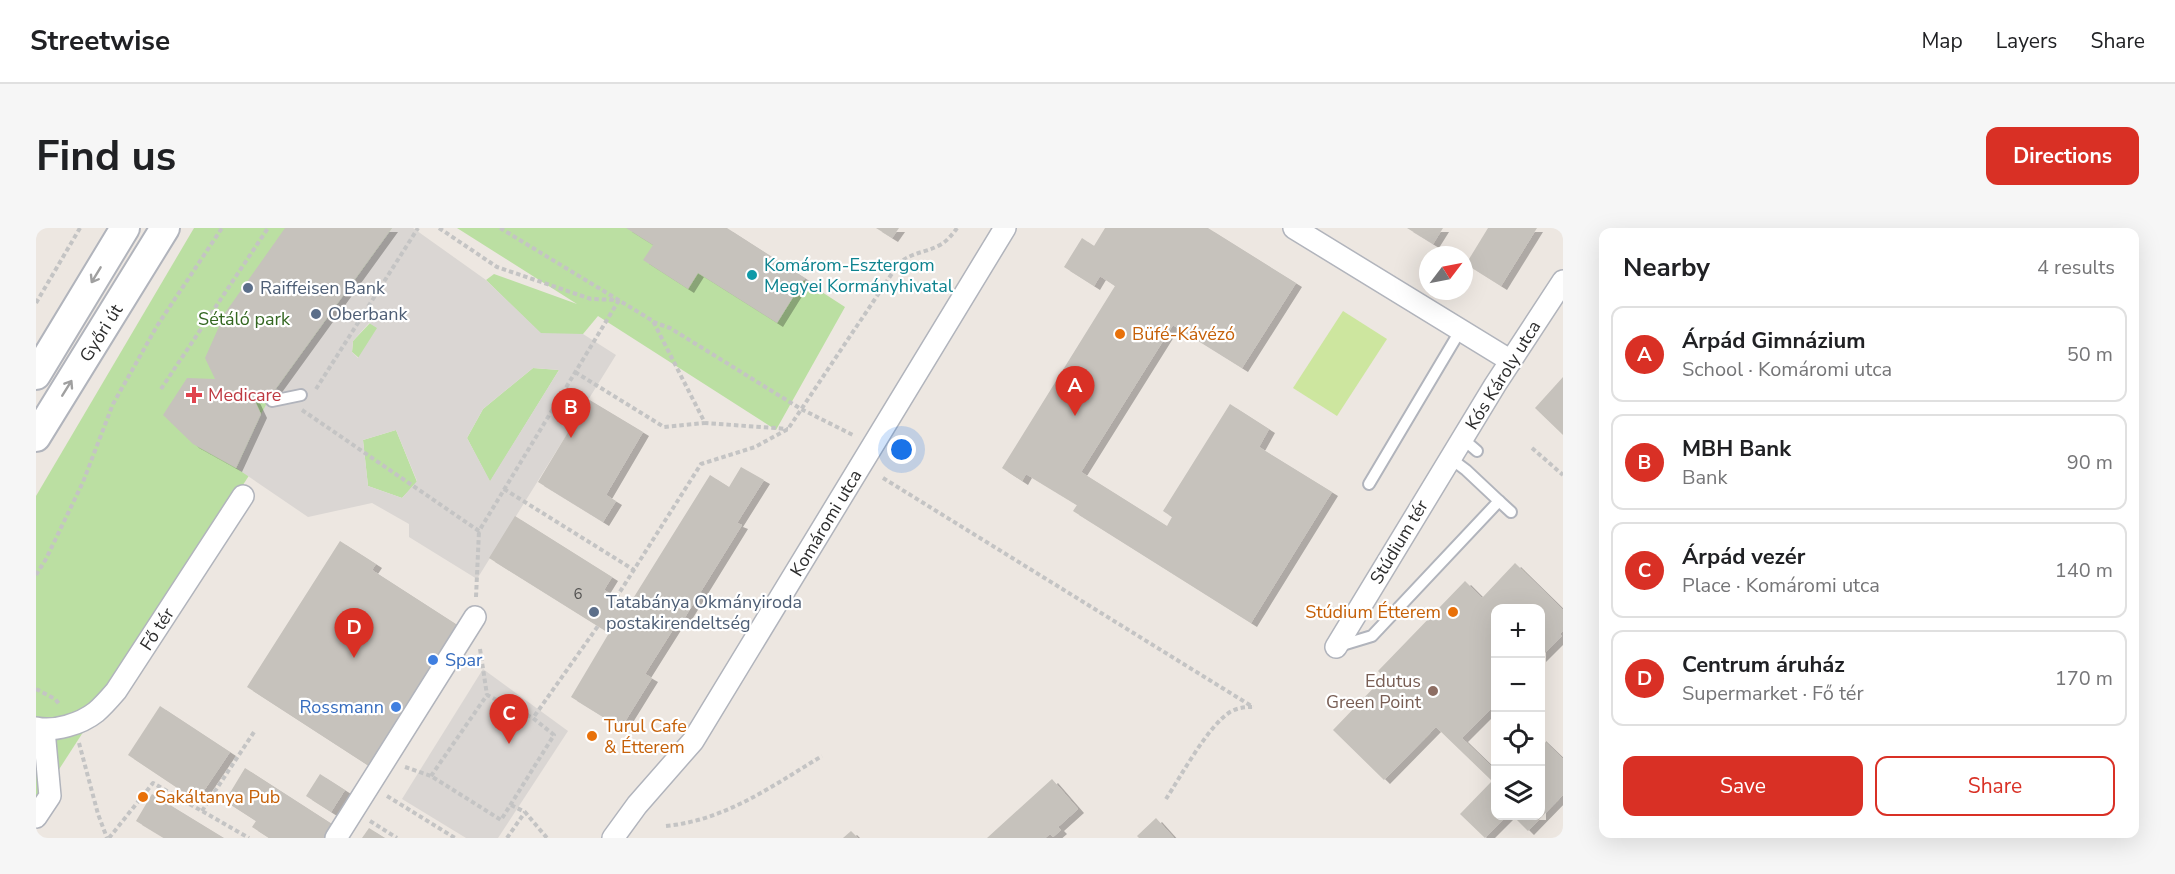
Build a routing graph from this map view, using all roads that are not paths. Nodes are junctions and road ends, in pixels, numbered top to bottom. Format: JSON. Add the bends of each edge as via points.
{"nodes":[{"id":1,"x":124,"y":228,"type":"edge"},
{"id":2,"x":165,"y":228,"type":"edge"},
{"id":3,"x":1005,"y":228,"type":"edge"},
{"id":4,"x":1294,"y":228,"type":"edge"},
{"id":5,"x":1563,"y":281,"type":"edge"},
{"id":6,"x":1460,"y":331,"type":"junction"},
{"id":7,"x":1511,"y":361,"type":"junction"},
{"id":8,"x":36,"y":375,"type":"edge"},
{"id":9,"x":305,"y":398,"type":"road end"},
{"id":10,"x":272,"y":401,"type":"dead end"},
{"id":11,"x":36,"y":437,"type":"edge"},
{"id":12,"x":1470,"y":445,"type":"joint"},
{"id":13,"x":1450,"y":458,"type":"junction"},
{"id":14,"x":1369,"y":484,"type":"dead end"},
{"id":15,"x":243,"y":496,"type":"dead end"},
{"id":16,"x":1499,"y":501,"type":"junction"},
{"id":17,"x":1511,"y":512,"type":"dead end"},
{"id":18,"x":475,"y":617,"type":"road end"},
{"id":19,"x":1336,"y":647,"type":"joint"},
{"id":20,"x":40,"y":729,"type":"edge"},
{"id":21,"x":36,"y":817,"type":"edge"},
{"id":22,"x":336,"y":838,"type":"edge"},
{"id":23,"x":613,"y":838,"type":"edge"}],
"edges":[{"from":1,"to":8,"type":"street","name":"Győri út","one_way":true},
{"from":11,"to":2,"type":"street","name":"Győri út","one_way":true},
{"from":3,"to":23,"type":"street","name":"Komáromi utca","via":[[693,741]]},
{"from":4,"to":6,"type":"street"},
{"from":5,"to":7,"type":"street","name":"Kós Károly utca"},
{"from":6,"to":7,"type":"street"},
{"from":6,"to":14,"type":"lane"},
{"from":7,"to":12,"type":"street","name":"Kós Károly utca"},
{"from":9,"to":10,"type":"lane"},
{"from":12,"to":13,"type":"street","name":"Stúdium tér"},
{"from":13,"to":16,"type":"lane"},
{"from":13,"to":19,"type":"street","name":"Stúdium tér"},
{"from":15,"to":20,"type":"street","name":"Fő tér","via":[[116,691],[95,712],[74,723]]},
{"from":16,"to":17,"type":"lane"},
{"from":16,"to":19,"type":"lane","via":[[1372,636]]},
{"from":18,"to":22,"type":"street"},
{"from":20,"to":21,"type":"street","name":"Fő tér","via":[[50,796]]}]}
